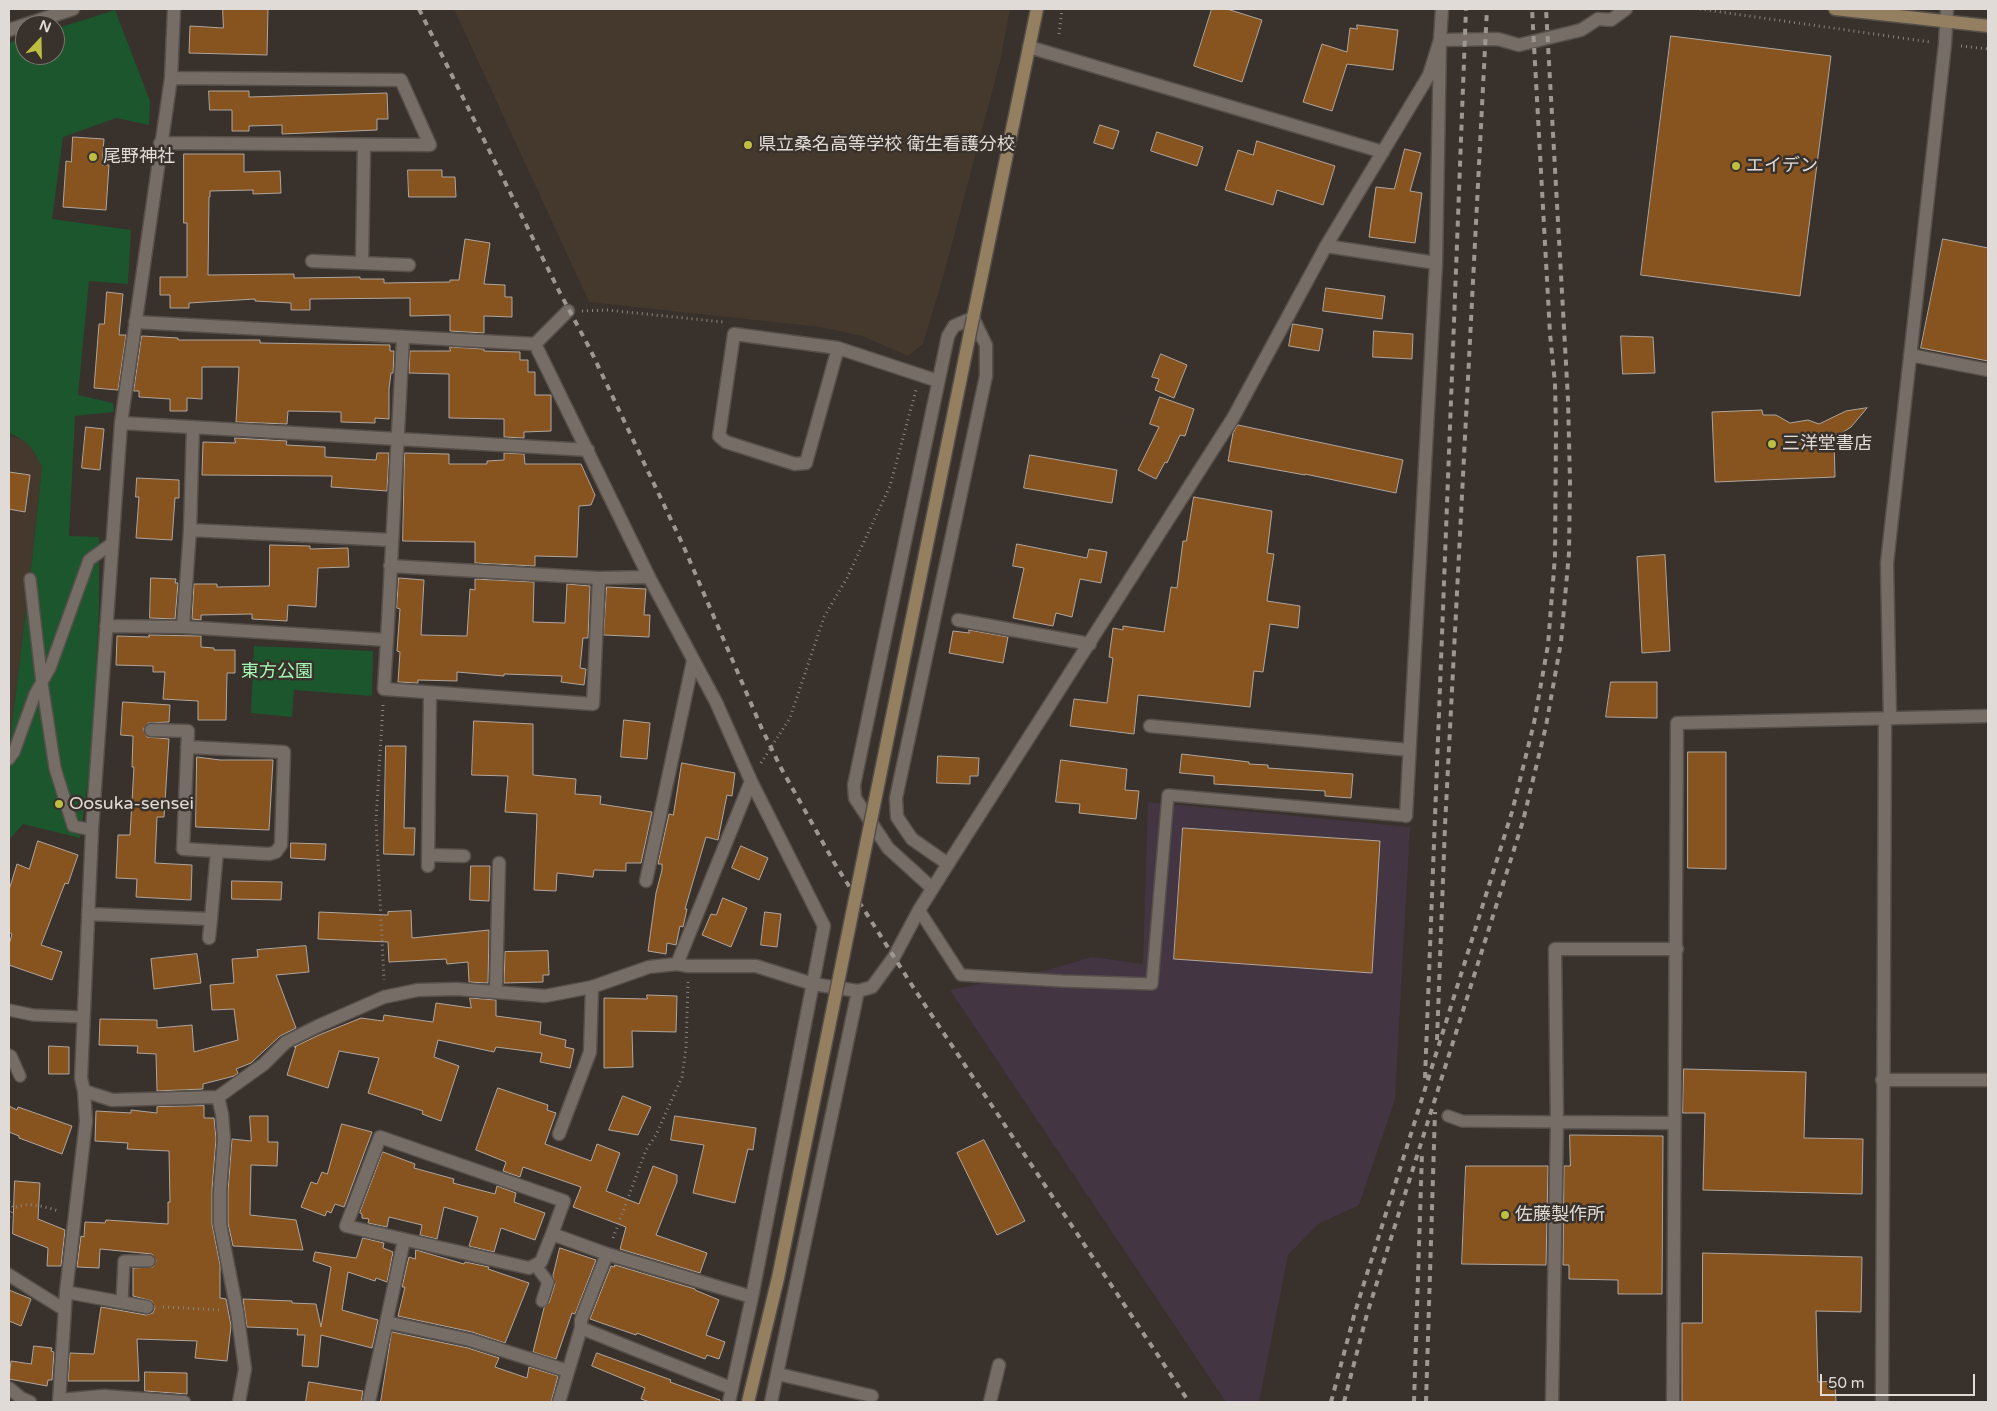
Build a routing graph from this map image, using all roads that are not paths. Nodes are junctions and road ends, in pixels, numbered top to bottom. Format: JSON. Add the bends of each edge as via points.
{"nodes":[{"id":1,"x":72,"y":9,"type":"edge"},
{"id":2,"x":174,"y":9,"type":"edge"},
{"id":3,"x":1036,"y":9,"type":"edge"},
{"id":4,"x":1442,"y":9,"type":"edge"},
{"id":5,"x":1626,"y":9,"type":"edge"},
{"id":6,"x":1835,"y":9,"type":"edge"},
{"id":7,"x":1947,"y":9,"type":"edge"},
{"id":8,"x":1947,"y":22,"type":"junction"},
{"id":9,"x":1988,"y":26,"type":"edge"},
{"id":10,"x":9,"y":30,"type":"edge"},
{"id":11,"x":1440,"y":40,"type":"junction"},
{"id":12,"x":1029,"y":47,"type":"junction"},
{"id":13,"x":171,"y":78,"type":"junction"},
{"id":14,"x":160,"y":143,"type":"junction"},
{"id":15,"x":364,"y":144,"type":"junction"},
{"id":16,"x":1383,"y":152,"type":"junction"},
{"id":17,"x":1326,"y":246,"type":"junction"},
{"id":18,"x":312,"y":261,"type":"dead end"},
{"id":19,"x":362,"y":263,"type":"junction"},
{"id":20,"x":1436,"y":263,"type":"junction"},
{"id":21,"x":409,"y":265,"type":"dead end"},
{"id":22,"x":568,"y":311,"type":"dead end"},
{"id":23,"x":973,"y":318,"type":"junction"},
{"id":24,"x":135,"y":322,"type":"junction"},
{"id":25,"x":403,"y":338,"type":"junction"},
{"id":26,"x":536,"y":344,"type":"junction"},
{"id":27,"x":838,"y":348,"type":"junction"},
{"id":28,"x":1910,"y":355,"type":"junction"},
{"id":29,"x":1988,"y":370,"type":"edge"},
{"id":30,"x":938,"y":381,"type":"junction"},
{"id":31,"x":121,"y":423,"type":"junction"},
{"id":32,"x":192,"y":427,"type":"junction"},
{"id":33,"x":397,"y":440,"type":"junction"},
{"id":34,"x":588,"y":450,"type":"junction"},
{"id":35,"x":190,"y":530,"type":"junction"},
{"id":36,"x":391,"y":540,"type":"junction"},
{"id":37,"x":111,"y":544,"type":"junction"},
{"id":38,"x":390,"y":566,"type":"junction"},
{"id":39,"x":649,"y":577,"type":"junction"},
{"id":40,"x":599,"y":578,"type":"junction"},
{"id":41,"x":30,"y":579,"type":"dead end"},
{"id":42,"x":958,"y":620,"type":"dead end"},
{"id":43,"x":106,"y":626,"type":"junction"},
{"id":44,"x":183,"y":627,"type":"junction"},
{"id":45,"x":387,"y":640,"type":"junction"},
{"id":46,"x":1090,"y":644,"type":"junction"},
{"id":47,"x":693,"y":661,"type":"junction"},
{"id":48,"x":42,"y":683,"type":"junction"},
{"id":49,"x":430,"y":693,"type":"junction"},
{"id":50,"x":1988,"y":716,"type":"edge"},
{"id":51,"x":1887,"y":719,"type":"junction"},
{"id":52,"x":1150,"y":726,"type":"dead end"},
{"id":53,"x":151,"y":730,"type":"dead end"},
{"id":54,"x":187,"y":747,"type":"junction"},
{"id":55,"x":1409,"y":750,"type":"junction"},
{"id":56,"x":9,"y":759,"type":"edge"},
{"id":57,"x":750,"y":781,"type":"junction"},
{"id":58,"x":1406,"y":816,"type":"joint"},
{"id":59,"x":92,"y":830,"type":"junction"},
{"id":60,"x":217,"y":851,"type":"junction"},
{"id":61,"x":464,"y":856,"type":"dead end"},
{"id":62,"x":499,"y":863,"type":"dead end"},
{"id":63,"x":948,"y":864,"type":"junction"},
{"id":64,"x":646,"y":881,"type":"dead end"},
{"id":65,"x":932,"y":888,"type":"junction"},
{"id":66,"x":919,"y":910,"type":"junction"},
{"id":67,"x":88,"y":914,"type":"junction"},
{"id":68,"x":211,"y":919,"type":"junction"},
{"id":69,"x":209,"y":938,"type":"dead end"},
{"id":70,"x":1676,"y":949,"type":"junction"},
{"id":71,"x":682,"y":965,"type":"junction"},
{"id":72,"x":813,"y":984,"type":"junction"},
{"id":73,"x":592,"y":987,"type":"junction"},
{"id":74,"x":496,"y":991,"type":"junction"},
{"id":75,"x":858,"y":991,"type":"junction"},
{"id":76,"x":9,"y":1010,"type":"edge"},
{"id":77,"x":83,"y":1017,"type":"junction"},
{"id":78,"x":9,"y":1055,"type":"edge"},
{"id":79,"x":20,"y":1076,"type":"dead end"},
{"id":80,"x":1882,"y":1080,"type":"junction"},
{"id":81,"x":1988,"y":1080,"type":"edge"},
{"id":82,"x":84,"y":1091,"type":"junction"},
{"id":83,"x":218,"y":1097,"type":"junction"},
{"id":84,"x":1448,"y":1116,"type":"dead end"},
{"id":85,"x":1556,"y":1122,"type":"junction"},
{"id":86,"x":1674,"y":1123,"type":"junction"},
{"id":87,"x":559,"y":1134,"type":"dead end"},
{"id":88,"x":552,"y":1234,"type":"junction"},
{"id":89,"x":404,"y":1240,"type":"junction"},
{"id":90,"x":607,"y":1254,"type":"junction"},
{"id":91,"x":149,"y":1262,"type":"dead end"},
{"id":92,"x":536,"y":1266,"type":"junction"},
{"id":93,"x":9,"y":1275,"type":"edge"},
{"id":94,"x":66,"y":1292,"type":"junction"},
{"id":95,"x":752,"y":1297,"type":"junction"},
{"id":96,"x":542,"y":1301,"type":"dead end"},
{"id":97,"x":122,"y":1302,"type":"junction"},
{"id":98,"x":147,"y":1307,"type":"road end"},
{"id":99,"x":64,"y":1310,"type":"junction"},
{"id":100,"x":386,"y":1322,"type":"junction"},
{"id":101,"x":581,"y":1328,"type":"junction"},
{"id":102,"x":1000,"y":1365,"type":"dead end"},
{"id":103,"x":568,"y":1371,"type":"junction"},
{"id":104,"x":778,"y":1374,"type":"junction"},
{"id":105,"x":9,"y":1388,"type":"edge"},
{"id":106,"x":732,"y":1388,"type":"junction"},
{"id":107,"x":872,"y":1396,"type":"dead end"},
{"id":108,"x":59,"y":1401,"type":"edge"},
{"id":109,"x":30,"y":1402,"type":"edge"},
{"id":110,"x":184,"y":1402,"type":"edge"},
{"id":111,"x":239,"y":1402,"type":"edge"},
{"id":112,"x":369,"y":1402,"type":"edge"},
{"id":113,"x":559,"y":1402,"type":"edge"},
{"id":114,"x":729,"y":1402,"type":"edge"},
{"id":115,"x":748,"y":1402,"type":"edge"},
{"id":116,"x":771,"y":1402,"type":"edge"},
{"id":117,"x":990,"y":1402,"type":"edge"},
{"id":118,"x":1552,"y":1402,"type":"edge"},
{"id":119,"x":1673,"y":1402,"type":"edge"},
{"id":120,"x":1882,"y":1402,"type":"edge"}],
"edges":[{"from":1,"to":10,"type":"street"},
{"from":2,"to":13,"type":"street"},
{"from":3,"to":12,"type":"street"},
{"from":4,"to":11,"type":"street"},
{"from":5,"to":11,"type":"street","via":[[1611,20],[1598,19],[1581,30],[1519,45],[1498,39]]},
{"from":6,"to":8,"type":"street"},
{"from":7,"to":8,"type":"street"},
{"from":8,"to":9,"type":"street"},
{"from":8,"to":28,"type":"street"},
{"from":11,"to":16,"type":"street","via":[[1429,76]]},
{"from":11,"to":20,"type":"street"},
{"from":12,"to":16,"type":"street"},
{"from":12,"to":23,"type":"street"},
{"from":13,"to":14,"type":"street"},
{"from":13,"to":15,"type":"street","via":[[401,80],[430,145]]},
{"from":14,"to":15,"type":"street"},
{"from":14,"to":24,"type":"street"},
{"from":15,"to":19,"type":"street"},
{"from":16,"to":17,"type":"street"},
{"from":17,"to":20,"type":"street"},
{"from":17,"to":46,"type":"street","via":[[1233,418]]},
{"from":18,"to":19,"type":"street"},
{"from":19,"to":21,"type":"street"},
{"from":20,"to":55,"type":"street"},
{"from":22,"to":26,"type":"street"},
{"from":23,"to":30,"type":"street","via":[[954,326],[948,336]]},
{"from":23,"to":63,"type":"street","via":[[986,345],[986,376],[896,798],[897,817],[912,840]]},
{"from":23,"to":115,"type":"street","bridge":true,"via":[[778,1278]]},
{"from":24,"to":25,"type":"street"},
{"from":24,"to":31,"type":"street"},
{"from":25,"to":26,"type":"street"},
{"from":25,"to":33,"type":"street"},
{"from":26,"to":34,"type":"street"},
{"from":27,"to":27,"type":"street","via":[[734,334],[719,436],[726,442],[795,464],[806,463]]},
{"from":27,"to":30,"type":"street"},
{"from":28,"to":29,"type":"street"},
{"from":28,"to":51,"type":"street","via":[[1887,563]]},
{"from":30,"to":65,"type":"street","via":[[854,785],[855,798],[888,848]]},
{"from":31,"to":32,"type":"street"},
{"from":31,"to":37,"type":"street"},
{"from":32,"to":33,"type":"street"},
{"from":32,"to":35,"type":"street"},
{"from":33,"to":34,"type":"street"},
{"from":33,"to":36,"type":"street"},
{"from":34,"to":39,"type":"street"},
{"from":35,"to":36,"type":"street"},
{"from":35,"to":44,"type":"street"},
{"from":36,"to":38,"type":"street"},
{"from":37,"to":43,"type":"street"},
{"from":37,"to":48,"type":"lane","via":[[89,560]]},
{"from":38,"to":40,"type":"street"},
{"from":38,"to":45,"type":"street"},
{"from":39,"to":40,"type":"street"},
{"from":39,"to":47,"type":"street"},
{"from":40,"to":49,"type":"street","via":[[593,704]]},
{"from":41,"to":48,"type":"lane"},
{"from":42,"to":46,"type":"street"},
{"from":43,"to":44,"type":"street"},
{"from":43,"to":59,"type":"street"},
{"from":44,"to":45,"type":"street"},
{"from":45,"to":49,"type":"street","via":[[384,689]]},
{"from":46,"to":63,"type":"street"},
{"from":47,"to":57,"type":"street","via":[[716,702]]},
{"from":47,"to":64,"type":"street"},
{"from":48,"to":56,"type":"lane"},
{"from":48,"to":59,"type":"lane","via":[[55,768],[73,826]]},
{"from":49,"to":61,"type":"street","via":[[428,860]]},
{"from":50,"to":51,"type":"street"},
{"from":51,"to":70,"type":"street","via":[[1677,723]]},
{"from":51,"to":80,"type":"street"},
{"from":52,"to":55,"type":"street"},
{"from":53,"to":54,"type":"street","via":[[188,731]]},
{"from":54,"to":60,"type":"street","via":[[183,849]]},
{"from":54,"to":60,"type":"street","via":[[284,752],[281,845],[276,852],[269,854]]},
{"from":55,"to":58,"type":"street"},
{"from":57,"to":71,"type":"street"},
{"from":57,"to":72,"type":"street","via":[[824,926]]},
{"from":58,"to":66,"type":"lane","via":[[1168,795],[1152,984],[961,975]]},
{"from":59,"to":67,"type":"street"},
{"from":60,"to":68,"type":"street"},
{"from":62,"to":74,"type":"street"},
{"from":63,"to":65,"type":"street"},
{"from":65,"to":66,"type":"street"},
{"from":66,"to":75,"type":"street","via":[[894,956],[872,987]]},
{"from":67,"to":68,"type":"street"},
{"from":67,"to":77,"type":"street"},
{"from":68,"to":69,"type":"street"},
{"from":70,"to":85,"type":"street","via":[[1555,949]]},
{"from":70,"to":86,"type":"street"},
{"from":71,"to":72,"type":"street","via":[[756,966]]},
{"from":71,"to":73,"type":"street","via":[[649,968]]},
{"from":72,"to":75,"type":"street"},
{"from":72,"to":95,"type":"street"},
{"from":73,"to":74,"type":"street","via":[[545,996]]},
{"from":73,"to":87,"type":"street","via":[[590,1052]]},
{"from":74,"to":83,"type":"street","via":[[418,990],[384,996],[286,1042],[264,1064]]},
{"from":75,"to":104,"type":"street"},
{"from":76,"to":77,"type":"lane","via":[[33,1015]]},
{"from":77,"to":82,"type":"street","via":[[81,1078]]},
{"from":78,"to":79,"type":"lane"},
{"from":80,"to":81,"type":"street"},
{"from":80,"to":120,"type":"street"},
{"from":82,"to":83,"type":"street","via":[[112,1100]]},
{"from":82,"to":94,"type":"street","via":[[86,1121]]},
{"from":83,"to":111,"type":"street","via":[[224,1139],[220,1224],[245,1369]]},
{"from":84,"to":85,"type":"lane","via":[[1462,1122]]},
{"from":85,"to":86,"type":"street"},
{"from":85,"to":118,"type":"street"},
{"from":86,"to":119,"type":"street"},
{"from":88,"to":89,"type":"street","via":[[564,1201],[380,1138],[346,1226]]},
{"from":88,"to":90,"type":"street"},
{"from":88,"to":92,"type":"street","via":[[542,1262]]},
{"from":89,"to":92,"type":"street","via":[[528,1268]]},
{"from":89,"to":100,"type":"street"},
{"from":90,"to":95,"type":"street"},
{"from":90,"to":101,"type":"street","via":[[581,1320]]},
{"from":91,"to":97,"type":"lane","via":[[124,1261]]},
{"from":92,"to":96,"type":"lane","via":[[548,1282]]},
{"from":93,"to":99,"type":"street"},
{"from":94,"to":97,"type":"street"},
{"from":94,"to":99,"type":"street"},
{"from":95,"to":106,"type":"street"},
{"from":97,"to":98,"type":"street"},
{"from":99,"to":108,"type":"street"},
{"from":100,"to":103,"type":"street","via":[[470,1340]]},
{"from":100,"to":112,"type":"street"},
{"from":101,"to":103,"type":"street"},
{"from":101,"to":106,"type":"street"},
{"from":102,"to":117,"type":"street"},
{"from":103,"to":113,"type":"street"},
{"from":104,"to":107,"type":"street"},
{"from":104,"to":116,"type":"street"},
{"from":105,"to":109,"type":"street"},
{"from":106,"to":114,"type":"street"},
{"from":108,"to":110,"type":"street","via":[[104,1396]]}]}
